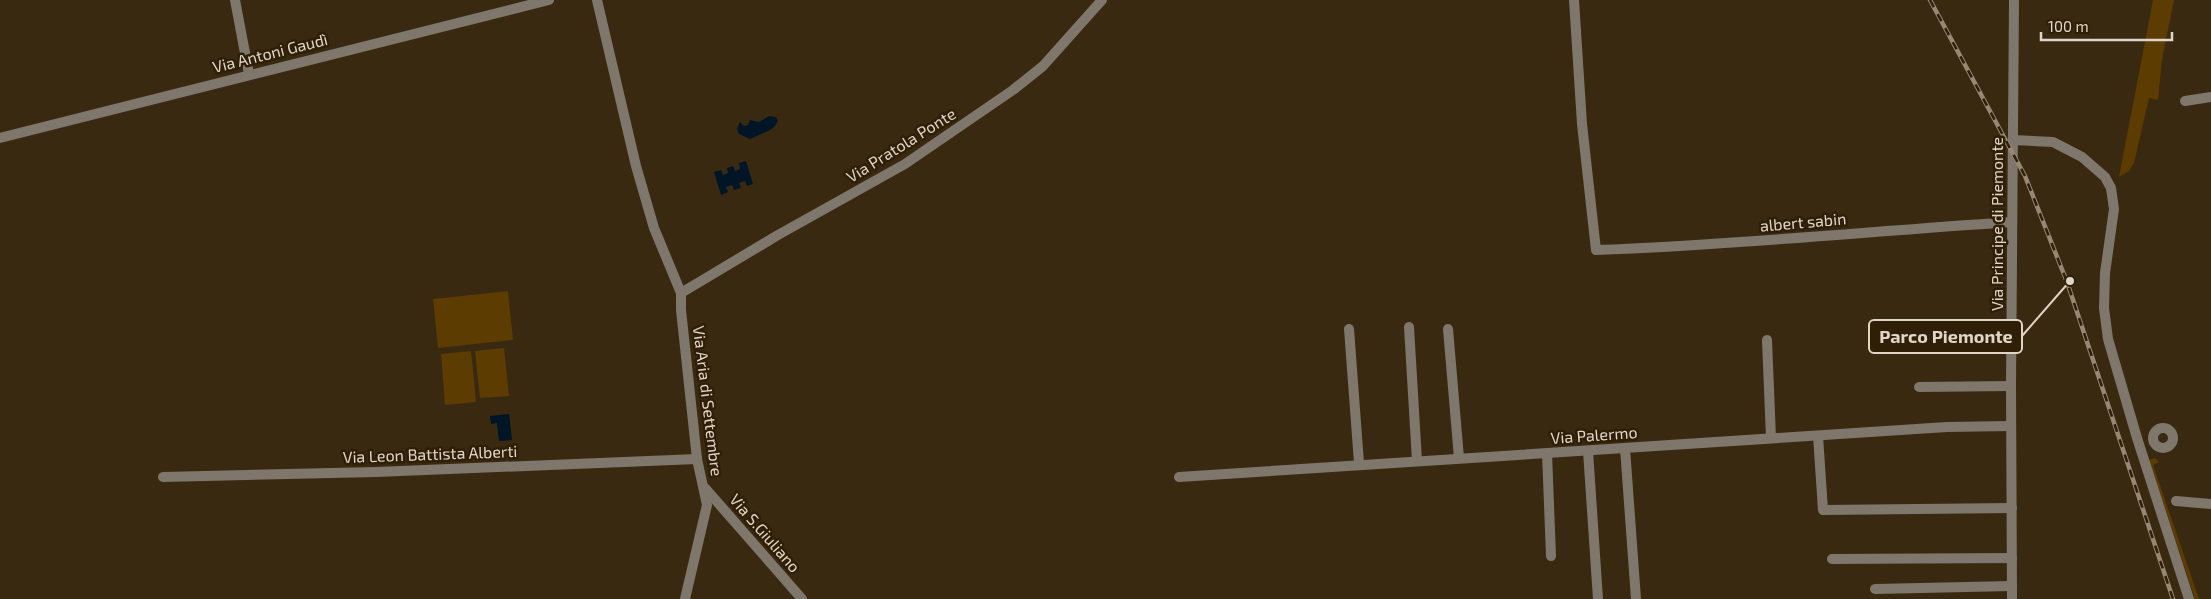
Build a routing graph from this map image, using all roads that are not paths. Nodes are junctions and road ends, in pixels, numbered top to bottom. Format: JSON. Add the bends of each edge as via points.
{"nodes":[{"id":1,"x":235,"y":0,"type":"edge"},
{"id":2,"x":549,"y":0,"type":"edge"},
{"id":3,"x":596,"y":0,"type":"edge"},
{"id":4,"x":1102,"y":0,"type":"edge"},
{"id":5,"x":1574,"y":0,"type":"edge"},
{"id":6,"x":2014,"y":0,"type":"edge"},
{"id":7,"x":249,"y":74,"type":"junction"},
{"id":8,"x":2211,"y":97,"type":"edge"},
{"id":9,"x":2185,"y":101,"type":"dead end"},
{"id":10,"x":0,"y":138,"type":"edge"},
{"id":11,"x":2013,"y":140,"type":"junction"},
{"id":12,"x":2012,"y":222,"type":"junction"},
{"id":13,"x":681,"y":293,"type":"junction"},
{"id":14,"x":1409,"y":328,"type":"dead end"},
{"id":15,"x":1349,"y":329,"type":"dead end"},
{"id":16,"x":1448,"y":329,"type":"dead end"},
{"id":17,"x":1767,"y":340,"type":"dead end"},
{"id":18,"x":2011,"y":386,"type":"junction"},
{"id":19,"x":1919,"y":387,"type":"dead end"},
{"id":20,"x":2011,"y":426,"type":"junction"},
{"id":21,"x":1818,"y":436,"type":"junction"},
{"id":22,"x":2153,"y":436,"type":"dead end"},
{"id":23,"x":1771,"y":438,"type":"junction"},
{"id":24,"x":2137,"y":438,"type":"junction"},
{"id":25,"x":1625,"y":448,"type":"junction"},
{"id":26,"x":1588,"y":450,"type":"junction"},
{"id":27,"x":1547,"y":453,"type":"junction"},
{"id":28,"x":1459,"y":458,"type":"junction"},
{"id":29,"x":697,"y":459,"type":"junction"},
{"id":30,"x":1416,"y":461,"type":"junction"},
{"id":31,"x":1359,"y":464,"type":"junction"},
{"id":32,"x":1179,"y":476,"type":"dead end"},
{"id":33,"x":163,"y":477,"type":"dead end"},
{"id":34,"x":705,"y":487,"type":"junction"},
{"id":35,"x":2176,"y":501,"type":"dead end"},
{"id":36,"x":2211,"y":504,"type":"edge"},
{"id":37,"x":2012,"y":508,"type":"junction"},
{"id":38,"x":1551,"y":556,"type":"dead end"},
{"id":39,"x":2012,"y":558,"type":"junction"},
{"id":40,"x":1832,"y":559,"type":"dead end"},
{"id":41,"x":2012,"y":586,"type":"junction"},
{"id":42,"x":1874,"y":589,"type":"dead end"},
{"id":43,"x":684,"y":599,"type":"edge"},
{"id":44,"x":802,"y":599,"type":"edge"},
{"id":45,"x":1598,"y":599,"type":"edge"},
{"id":46,"x":1636,"y":599,"type":"edge"},
{"id":47,"x":2012,"y":599,"type":"edge"},
{"id":48,"x":2189,"y":599,"type":"edge"}],
"edges":[{"from":1,"to":7,"type":"street"},
{"from":2,"to":7,"type":"street","name":"Via Antoni Gaudì"},
{"from":3,"to":13,"type":"street","name":"Via Aria di Settembre","via":[[654,228]]},
{"from":4,"to":13,"type":"street","name":"Via Pratola Ponte","via":[[1043,66],[1013,90],[905,164]]},
{"from":5,"to":12,"type":"street","name":"albert sabin","via":[[1582,124],[1596,250],[1698,246]]},
{"from":6,"to":11,"type":"street","name":"Via Principe di Piemonte"},
{"from":7,"to":10,"type":"street","name":"Via Antoni Gaudì"},
{"from":8,"to":9,"type":"street"},
{"from":11,"to":12,"type":"street","name":"Via Principe di Piemonte"},
{"from":11,"to":24,"type":"street","via":[[2053,142],[2082,157],[2100,172],[2111,188],[2114,209],[2104,273],[2104,308],[2108,338]]},
{"from":12,"to":18,"type":"street","name":"Via Principe di Piemonte"},
{"from":13,"to":29,"type":"street","name":"Via Aria di Settembre"},
{"from":14,"to":30,"type":"street"},
{"from":15,"to":31,"type":"street"},
{"from":16,"to":28,"type":"street"},
{"from":17,"to":23,"type":"street"},
{"from":18,"to":19,"type":"street"},
{"from":18,"to":20,"type":"street","name":"Via Principe di Piemonte"},
{"from":20,"to":21,"type":"street","name":"Via Palermo"},
{"from":20,"to":37,"type":"street","name":"Via Principe di Piemonte"},
{"from":21,"to":23,"type":"street","name":"Via Palermo"},
{"from":21,"to":37,"type":"street","via":[[1823,510]]},
{"from":22,"to":24,"type":"street"},
{"from":23,"to":25,"type":"street","name":"Via Palermo"},
{"from":24,"to":48,"type":"street"},
{"from":25,"to":26,"type":"street","name":"Via Palermo"},
{"from":25,"to":46,"type":"street"},
{"from":26,"to":27,"type":"street","name":"Via Palermo"},
{"from":26,"to":45,"type":"street"},
{"from":27,"to":28,"type":"street","name":"Via Palermo"},
{"from":27,"to":38,"type":"street"},
{"from":28,"to":30,"type":"street","name":"Via Palermo"},
{"from":29,"to":33,"type":"street","name":"Via Leon Battista Alberti"},
{"from":29,"to":34,"type":"street","name":"Via Aria di Settembre"},
{"from":30,"to":31,"type":"street","name":"Via Palermo"},
{"from":31,"to":32,"type":"street","name":"Via Palermo"},
{"from":34,"to":43,"type":"street","name":"Via Aria di Settembre","via":[[707,505]]},
{"from":34,"to":44,"type":"street","name":"Via S.Giuliano"},
{"from":35,"to":36,"type":"street"},
{"from":37,"to":39,"type":"street","name":"Via Principe di Piemonte"},
{"from":39,"to":40,"type":"street"},
{"from":39,"to":41,"type":"street","name":"Via Principe di Piemonte"},
{"from":41,"to":42,"type":"street"},
{"from":41,"to":47,"type":"street","name":"Via Principe di Piemonte"}]}
